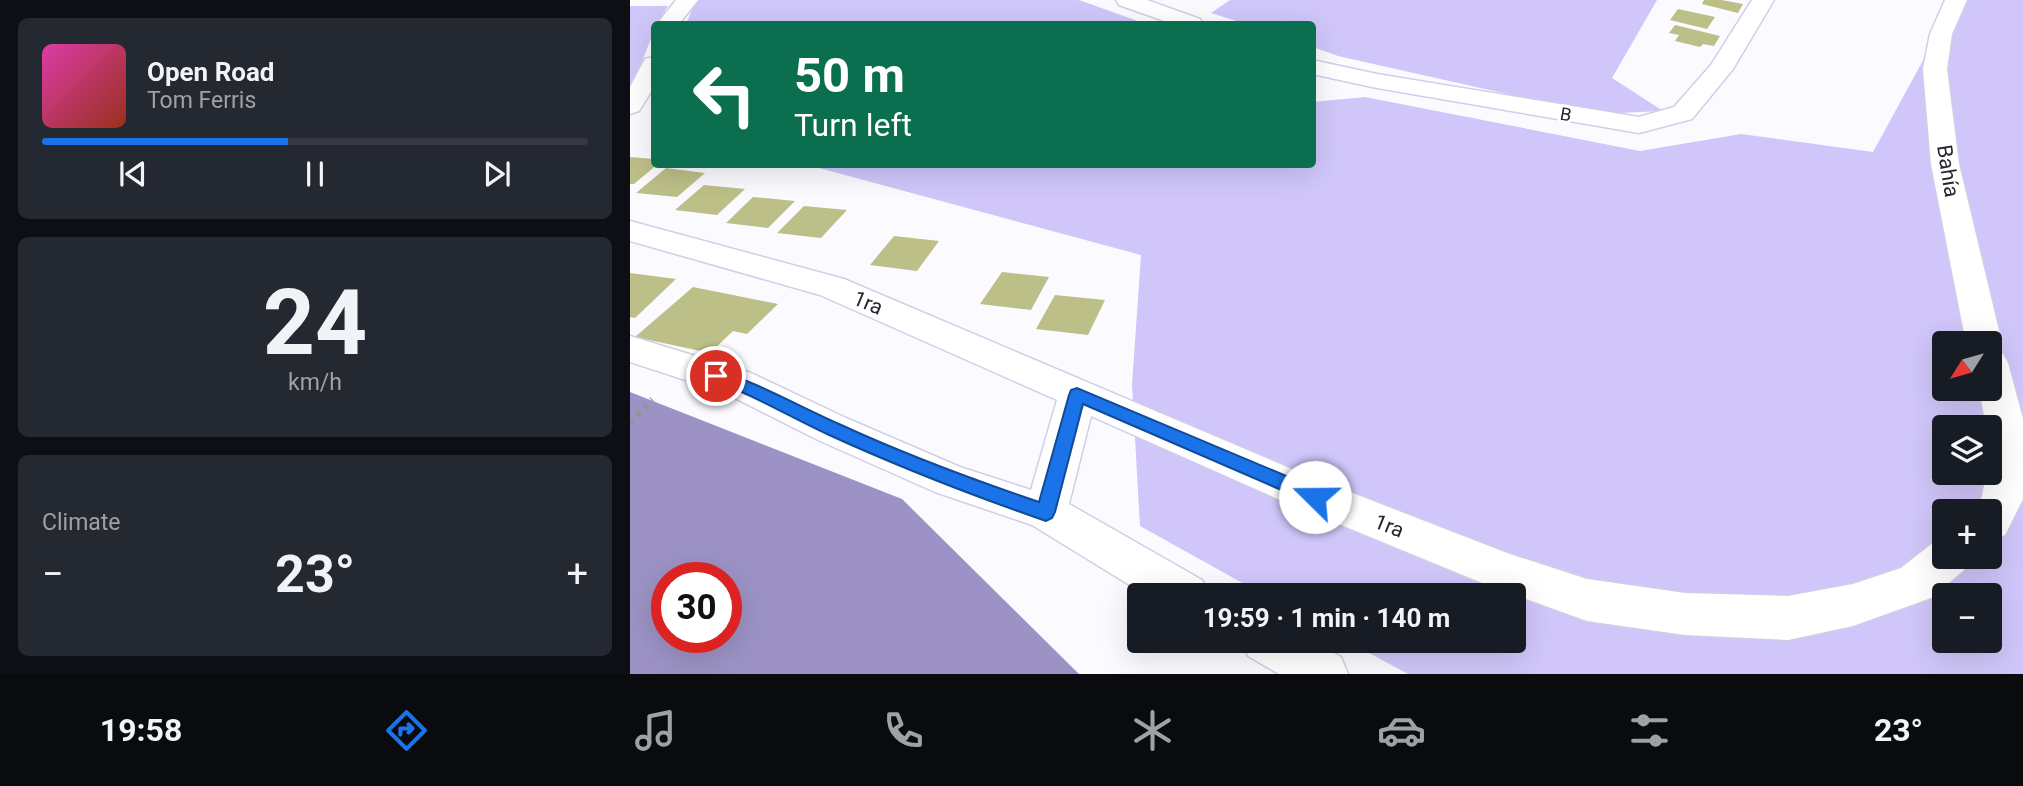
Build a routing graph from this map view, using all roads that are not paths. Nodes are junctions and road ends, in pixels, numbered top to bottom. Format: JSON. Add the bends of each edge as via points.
{"nodes":[{"id":1,"x":687,"y":0,"type":"edge"},
{"id":2,"x":1127,"y":0,"type":"edge"},
{"id":3,"x":1763,"y":0,"type":"edge"},
{"id":4,"x":1956,"y":0,"type":"edge"},
{"id":5,"x":670,"y":21,"type":"edge"},
{"id":6,"x":1184,"y":21,"type":"edge"},
{"id":7,"x":1316,"y":68,"type":"edge"},
{"id":8,"x":651,"y":74,"type":"edge"},
{"id":9,"x":630,"y":106,"type":"edge"},
{"id":10,"x":630,"y":231,"type":"edge"},
{"id":11,"x":1981,"y":331,"type":"edge"},
{"id":12,"x":630,"y":349,"type":"edge"},
{"id":13,"x":1077,"y":395,"type":"junction"},
{"id":14,"x":2001,"y":401,"type":"edge"},
{"id":15,"x":2002,"y":506,"type":"edge"},
{"id":16,"x":1046,"y":512,"type":"junction"},
{"id":17,"x":1933,"y":569,"type":"edge"},
{"id":18,"x":1166,"y":583,"type":"edge"},
{"id":19,"x":1288,"y":653,"type":"edge"},
{"id":20,"x":1324,"y":674,"type":"edge"}],
"edges":[{"from":1,"to":5,"type":"street"},
{"from":2,"to":6,"type":"street"},
{"from":3,"to":7,"type":"street","name":"B","via":[[1721,69],[1683,113],[1639,125]]},
{"from":4,"to":11,"type":"street","name":"Bahía","via":[[1941,34],[1935,69],[1945,164]]},
{"from":8,"to":9,"type":"street"},
{"from":10,"to":13,"type":"street","name":"1ra","via":[[832,287]]},
{"from":12,"to":16,"type":"street","via":[[738,383],[949,480]]},
{"from":13,"to":16,"type":"street"},
{"from":13,"to":17,"type":"street","name":"1ra","via":[[1292,487],[1587,600],[1685,614],[1788,618],[1853,605],[1915,584]]},
{"from":14,"to":15,"type":"street","via":[[2014,469],[2009,497]]},
{"from":16,"to":18,"type":"street"},
{"from":19,"to":20,"type":"street"}]}
